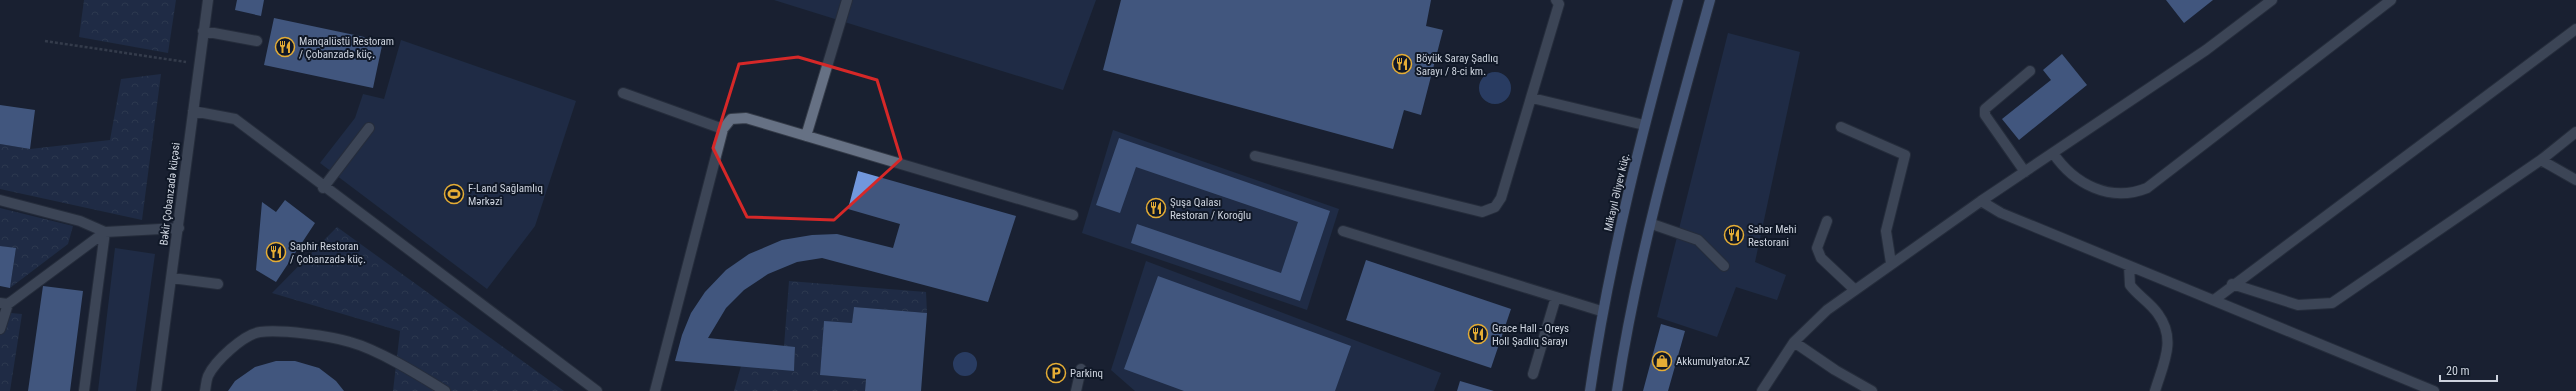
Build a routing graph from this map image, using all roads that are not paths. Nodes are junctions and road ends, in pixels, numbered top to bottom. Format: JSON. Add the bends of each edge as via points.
{"nodes":[{"id":1,"x":208,"y":0,"type":"edge"},
{"id":2,"x":847,"y":0,"type":"edge"},
{"id":3,"x":1556,"y":0,"type":"edge"},
{"id":4,"x":1678,"y":0,"type":"edge"},
{"id":5,"x":1710,"y":0,"type":"edge"},
{"id":6,"x":2272,"y":0,"type":"edge"},
{"id":7,"x":2391,"y":0,"type":"edge"},
{"id":8,"x":2576,"y":29,"type":"edge"},
{"id":9,"x":204,"y":31,"type":"junction"},
{"id":10,"x":257,"y":41,"type":"dead end"},
{"id":11,"x":2030,"y":71,"type":"dead end"},
{"id":12,"x":623,"y":93,"type":"dead end"},
{"id":13,"x":1532,"y":98,"type":"junction"},
{"id":14,"x":193,"y":111,"type":"junction"},
{"id":15,"x":1644,"y":125,"type":"junction"},
{"id":16,"x":1841,"y":127,"type":"dead end"},
{"id":17,"x":369,"y":128,"type":"dead end"},
{"id":18,"x":723,"y":129,"type":"junction"},
{"id":19,"x":2576,"y":132,"type":"edge"},
{"id":20,"x":806,"y":136,"type":"junction"},
{"id":21,"x":2053,"y":153,"type":"junction"},
{"id":22,"x":1255,"y":156,"type":"dead end"},
{"id":23,"x":2541,"y":160,"type":"junction"},
{"id":24,"x":2025,"y":172,"type":"junction"},
{"id":25,"x":2576,"y":180,"type":"edge"},
{"id":26,"x":323,"y":188,"type":"junction"},
{"id":27,"x":0,"y":200,"type":"edge"},
{"id":28,"x":1981,"y":201,"type":"junction"},
{"id":29,"x":1072,"y":215,"type":"dead end"},
{"id":30,"x":1827,"y":221,"type":"dead end"},
{"id":31,"x":1652,"y":224,"type":"junction"},
{"id":32,"x":178,"y":228,"type":"junction"},
{"id":33,"x":1343,"y":231,"type":"dead end"},
{"id":34,"x":105,"y":232,"type":"junction"},
{"id":35,"x":1891,"y":263,"type":"junction"},
{"id":36,"x":1724,"y":266,"type":"dead end"},
{"id":37,"x":2129,"y":266,"type":"junction"},
{"id":38,"x":172,"y":278,"type":"junction"},
{"id":39,"x":218,"y":284,"type":"dead end"},
{"id":40,"x":2232,"y":284,"type":"junction"},
{"id":41,"x":1855,"y":290,"type":"junction"},
{"id":42,"x":1556,"y":297,"type":"junction"},
{"id":43,"x":2214,"y":300,"type":"junction"},
{"id":44,"x":4,"y":303,"type":"edge"},
{"id":45,"x":1602,"y":311,"type":"junction"},
{"id":46,"x":0,"y":329,"type":"edge"},
{"id":47,"x":1794,"y":342,"type":"junction"},
{"id":48,"x":1081,"y":369,"type":"dead end"},
{"id":49,"x":1533,"y":374,"type":"dead end"},
{"id":50,"x":84,"y":391,"type":"edge"},
{"id":51,"x":156,"y":391,"type":"edge"},
{"id":52,"x":204,"y":391,"type":"edge"},
{"id":53,"x":444,"y":391,"type":"edge"},
{"id":54,"x":597,"y":391,"type":"edge"},
{"id":55,"x":655,"y":391,"type":"edge"},
{"id":56,"x":1076,"y":391,"type":"edge"},
{"id":57,"x":1590,"y":391,"type":"edge"},
{"id":58,"x":1617,"y":391,"type":"edge"},
{"id":59,"x":1762,"y":391,"type":"edge"},
{"id":60,"x":1872,"y":391,"type":"edge"},
{"id":61,"x":2155,"y":391,"type":"edge"},
{"id":62,"x":2434,"y":391,"type":"edge"}],
"edges":[{"from":1,"to":9,"type":"street","name":"Bəkir Çobanzadə küçəsi"},
{"from":2,"to":20,"type":"street"},
{"from":3,"to":13,"type":"street","via":[[1559,4]]},
{"from":4,"to":15,"type":"main road","name":"Mikayıl Əliyev küç."},
{"from":5,"to":31,"type":"main road","via":[[1672,136]]},
{"from":6,"to":21,"type":"street","via":[[2206,50]]},
{"from":7,"to":21,"type":"street","via":[[2147,188],[2124,194],[2097,189],[2074,178]]},
{"from":8,"to":40,"type":"street"},
{"from":9,"to":10,"type":"street"},
{"from":9,"to":14,"type":"street","name":"Bəkir Çobanzadə küçəsi"},
{"from":11,"to":24,"type":"street","via":[[1985,109],[1985,115]]},
{"from":12,"to":18,"type":"street"},
{"from":13,"to":15,"type":"street"},
{"from":13,"to":22,"type":"street","via":[[1502,198],[1495,207],[1482,212]]},
{"from":14,"to":26,"type":"street","via":[[235,119]]},
{"from":14,"to":32,"type":"street","name":"Bəkir Çobanzadə küçəsi"},
{"from":15,"to":45,"type":"main road","name":"Mikayıl Əliyev küç."},
{"from":16,"to":35,"type":"street","via":[[1905,155],[1886,231]]},
{"from":17,"to":26,"type":"street"},
{"from":18,"to":20,"type":"street","via":[[731,119],[746,118]]},
{"from":18,"to":55,"type":"street"},
{"from":19,"to":23,"type":"street"},
{"from":20,"to":29,"type":"street"},
{"from":21,"to":24,"type":"street"},
{"from":23,"to":25,"type":"street"},
{"from":23,"to":40,"type":"street","via":[[2332,303],[2298,305]]},
{"from":24,"to":28,"type":"street"},
{"from":26,"to":54,"type":"street"},
{"from":27,"to":34,"type":"street","via":[[80,221]]},
{"from":28,"to":35,"type":"street"},
{"from":28,"to":37,"type":"street","via":[[2001,213]]},
{"from":30,"to":41,"type":"street","via":[[1817,248],[1820,258]]},
{"from":31,"to":36,"type":"street","via":[[1698,240]]},
{"from":31,"to":58,"type":"main road","via":[[1628,321]]},
{"from":32,"to":34,"type":"street"},
{"from":32,"to":38,"type":"street","name":"Bəkir Çobanzadə küçəsi"},
{"from":33,"to":42,"type":"street"},
{"from":34,"to":44,"type":"street"},
{"from":34,"to":50,"type":"street"},
{"from":35,"to":41,"type":"street"},
{"from":37,"to":43,"type":"street"},
{"from":37,"to":61,"type":"street","via":[[2130,285],[2158,314],[2167,332],[2169,344]]},
{"from":38,"to":39,"type":"street"},
{"from":38,"to":51,"type":"street","name":"Bəkir Çobanzadə küçəsi"},
{"from":40,"to":43,"type":"street"},
{"from":41,"to":47,"type":"street","via":[[1827,310]]},
{"from":42,"to":45,"type":"street"},
{"from":42,"to":49,"type":"street"},
{"from":43,"to":62,"type":"street"},
{"from":44,"to":46,"type":"street"},
{"from":45,"to":57,"type":"main road","name":"Mikayıl Əliyev küç."},
{"from":47,"to":59,"type":"street"},
{"from":47,"to":60,"type":"street"},
{"from":48,"to":56,"type":"street"},
{"from":52,"to":53,"type":"street","via":[[208,376],[227,353],[243,339],[260,332],[317,335],[352,342],[415,372]]}]}
